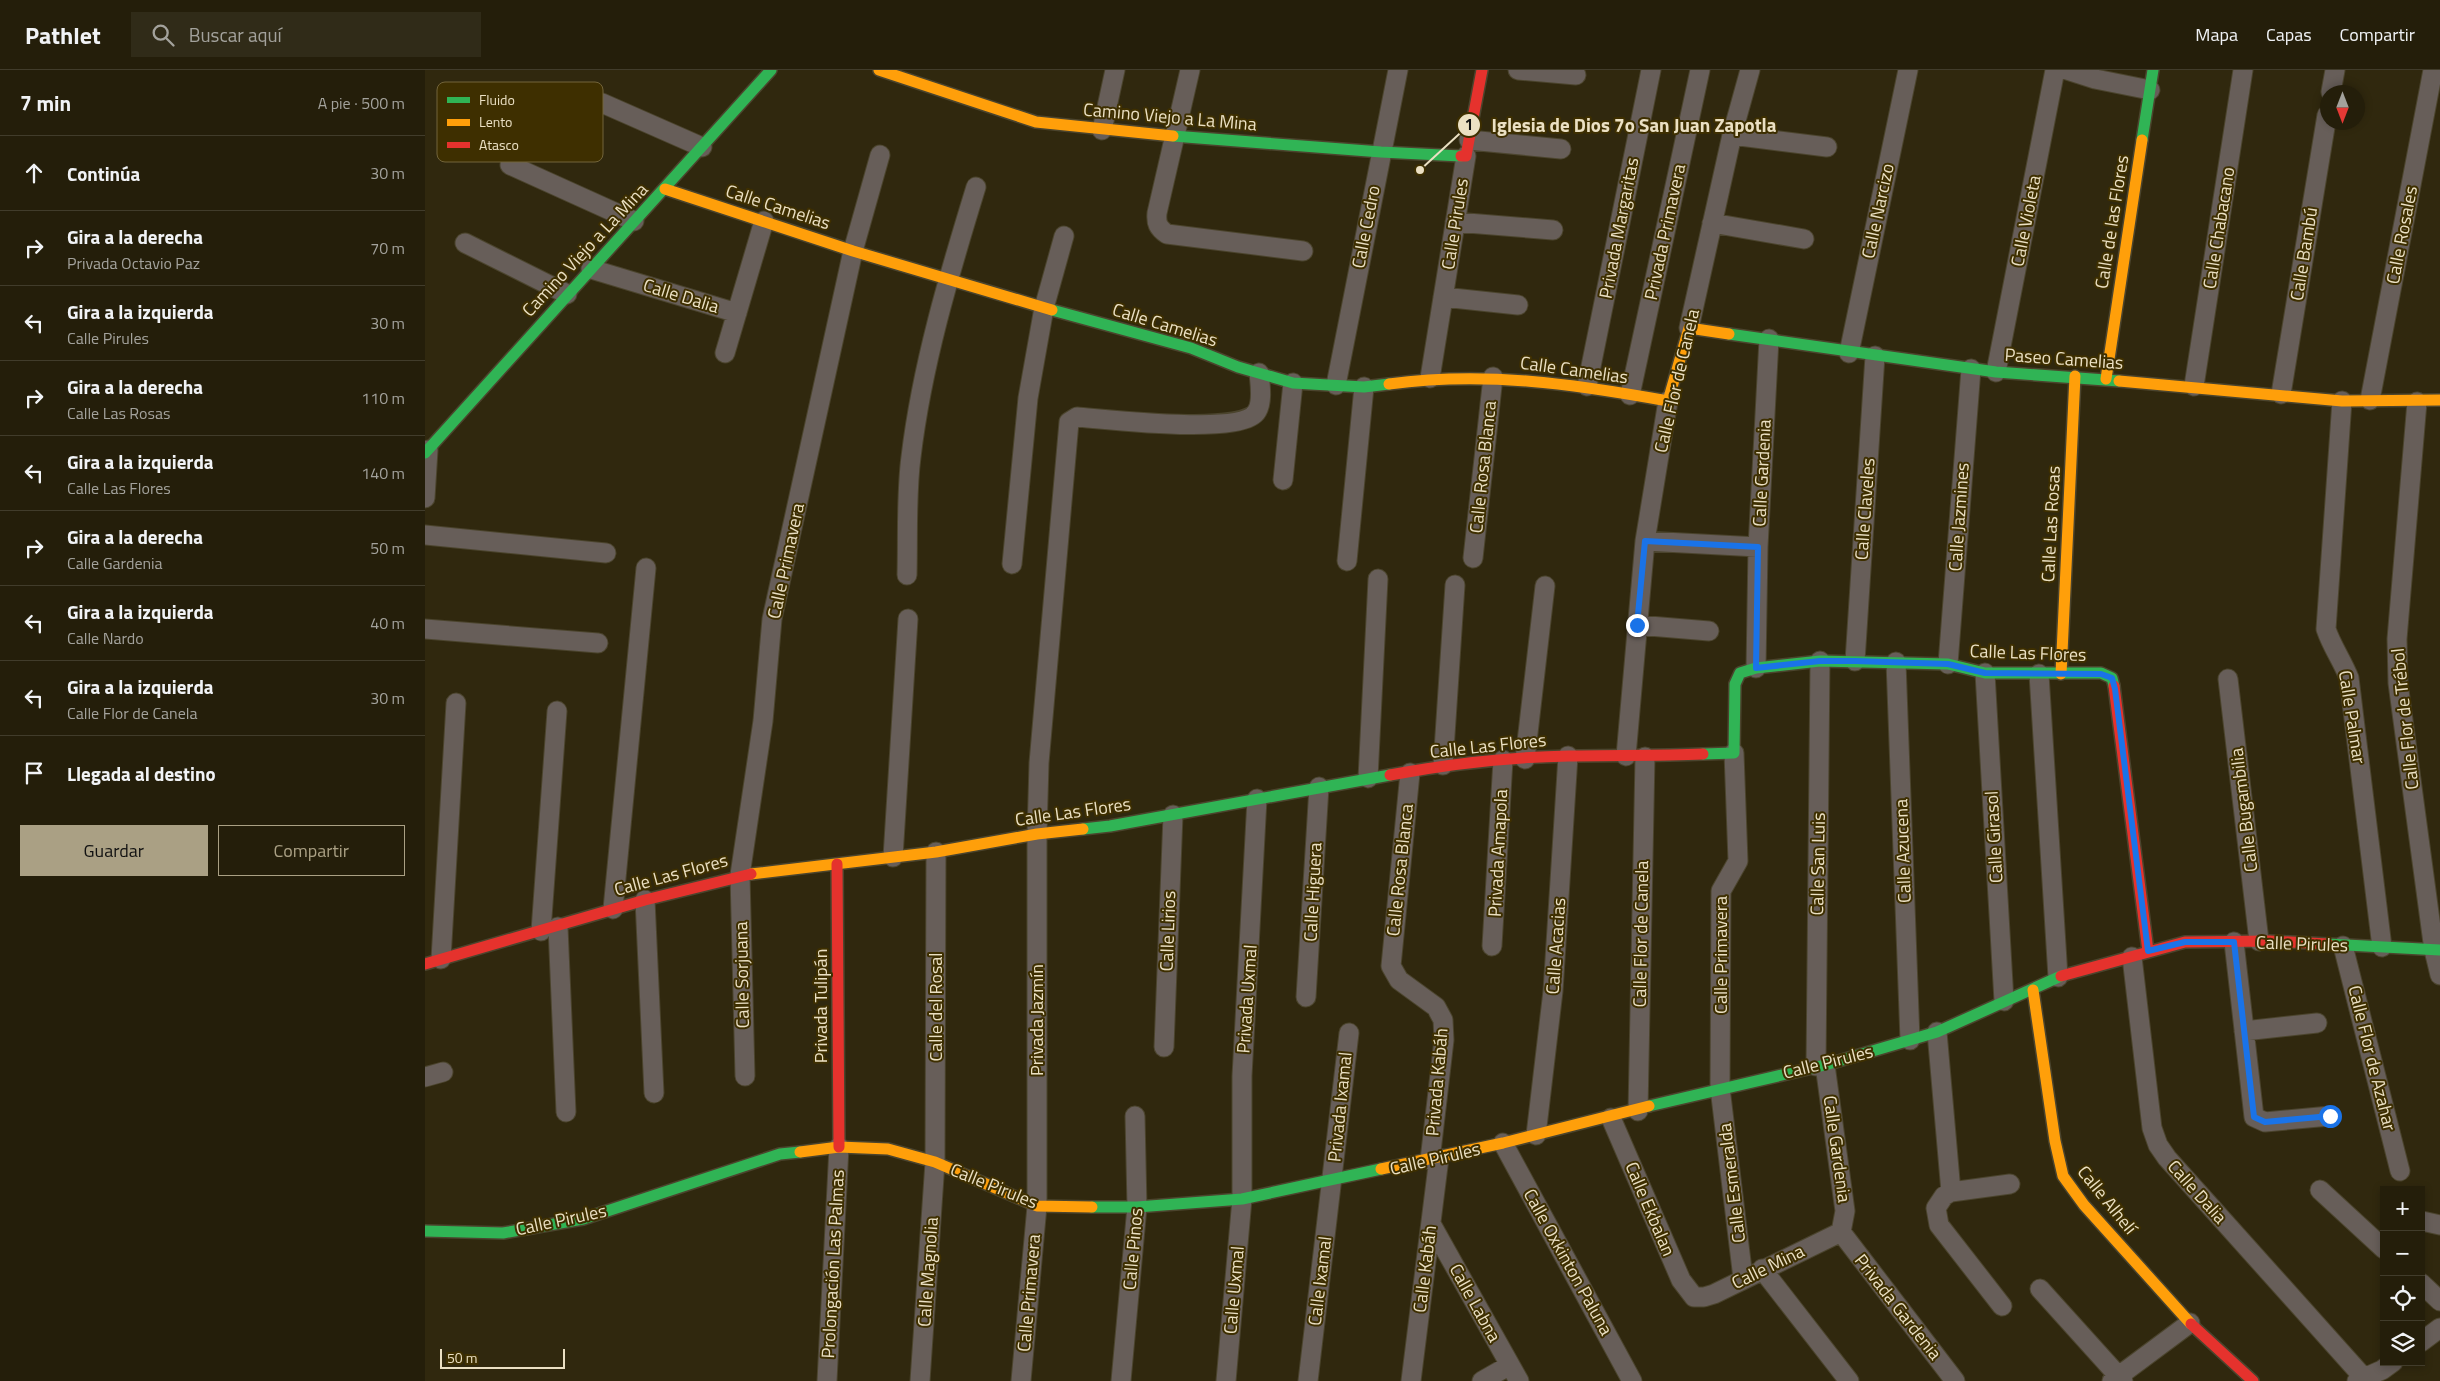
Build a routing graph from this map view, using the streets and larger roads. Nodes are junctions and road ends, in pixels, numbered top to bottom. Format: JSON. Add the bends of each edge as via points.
{"nodes":[{"id":1,"x":771,"y":70,"type":"edge"},
{"id":2,"x":879,"y":70,"type":"edge"},
{"id":3,"x":1115,"y":70,"type":"edge"},
{"id":4,"x":1190,"y":70,"type":"edge"},
{"id":5,"x":1398,"y":70,"type":"edge"},
{"id":6,"x":1482,"y":70,"type":"edge"},
{"id":7,"x":1518,"y":70,"type":"edge"},
{"id":8,"x":1651,"y":70,"type":"edge"},
{"id":9,"x":1700,"y":70,"type":"edge"},
{"id":10,"x":1750,"y":70,"type":"edge"},
{"id":11,"x":1908,"y":70,"type":"edge"},
{"id":12,"x":2055,"y":70,"type":"edge"},
{"id":13,"x":2067,"y":70,"type":"edge"},
{"id":14,"x":2153,"y":70,"type":"edge"},
{"id":15,"x":2243,"y":70,"type":"edge"},
{"id":16,"x":2335,"y":70,"type":"edge"},
{"id":17,"x":2433,"y":70,"type":"edge"},
{"id":18,"x":1576,"y":75,"type":"dead end"},
{"id":19,"x":2332,"y":85,"type":"edge"},
{"id":20,"x":2150,"y":90,"type":"junction"},
{"id":21,"x":603,"y":103,"type":"edge"},
{"id":22,"x":1102,"y":130,"type":"junction"},
{"id":23,"x":2325,"y":130,"type":"edge"},
{"id":24,"x":1173,"y":135,"type":"junction"},
{"id":25,"x":1732,"y":135,"type":"junction"},
{"id":26,"x":702,"y":147,"type":"junction"},
{"id":27,"x":1827,"y":147,"type":"dead end"},
{"id":28,"x":1467,"y":148,"type":"junction"},
{"id":29,"x":1561,"y":149,"type":"dead end"},
{"id":30,"x":1381,"y":152,"type":"junction"},
{"id":31,"x":880,"y":155,"type":"dead end"},
{"id":32,"x":510,"y":165,"type":"dead end"},
{"id":33,"x":976,"y":187,"type":"dead end"},
{"id":34,"x":665,"y":189,"type":"junction"},
{"id":35,"x":634,"y":221,"type":"junction"},
{"id":36,"x":764,"y":221,"type":"junction"},
{"id":37,"x":1455,"y":222,"type":"junction"},
{"id":38,"x":1712,"y":223,"type":"junction"},
{"id":39,"x":1553,"y":230,"type":"dead end"},
{"id":40,"x":1064,"y":236,"type":"dead end"},
{"id":41,"x":1804,"y":239,"type":"dead end"},
{"id":42,"x":465,"y":243,"type":"dead end"},
{"id":43,"x":853,"y":251,"type":"junction"},
{"id":44,"x":1303,"y":251,"type":"dead end"},
{"id":45,"x":591,"y":269,"type":"junction"},
{"id":46,"x":948,"y":278,"type":"junction"},
{"id":47,"x":567,"y":294,"type":"junction"},
{"id":48,"x":1443,"y":297,"type":"junction"},
{"id":49,"x":1518,"y":305,"type":"dead end"},
{"id":50,"x":1043,"y":308,"type":"junction"},
{"id":51,"x":737,"y":313,"type":"junction"},
{"id":52,"x":1689,"y":328,"type":"junction"},
{"id":53,"x":1769,"y":339,"type":"junction"},
{"id":54,"x":725,"y":353,"type":"dead end"},
{"id":55,"x":1849,"y":353,"type":"junction"},
{"id":56,"x":1875,"y":356,"type":"junction"},
{"id":57,"x":1971,"y":369,"type":"junction"},
{"id":58,"x":1996,"y":372,"type":"junction"},
{"id":59,"x":1259,"y":373,"type":"junction"},
{"id":60,"x":2075,"y":376,"type":"junction"},
{"id":61,"x":1493,"y":377,"type":"junction"},
{"id":62,"x":1430,"y":378,"type":"junction"},
{"id":63,"x":2105,"y":379,"type":"junction"},
{"id":64,"x":1293,"y":382,"type":"junction"},
{"id":65,"x":1336,"y":385,"type":"junction"},
{"id":66,"x":1587,"y":386,"type":"junction"},
{"id":67,"x":2194,"y":386,"type":"junction"},
{"id":68,"x":1364,"y":387,"type":"junction"},
{"id":69,"x":2281,"y":394,"type":"junction"},
{"id":70,"x":1630,"y":395,"type":"junction"},
{"id":71,"x":2370,"y":400,"type":"junction"},
{"id":72,"x":2440,"y":400,"type":"edge"},
{"id":73,"x":1668,"y":401,"type":"junction"},
{"id":74,"x":2342,"y":401,"type":"junction"},
{"id":75,"x":2417,"y":402,"type":"junction"},
{"id":76,"x":427,"y":451,"type":"edge"},
{"id":77,"x":1283,"y":480,"type":"dead end"},
{"id":78,"x":425,"y":498,"type":"edge"},
{"id":79,"x":425,"y":535,"type":"edge"},
{"id":80,"x":1645,"y":541,"type":"junction"},
{"id":81,"x":1758,"y":547,"type":"junction"},
{"id":82,"x":606,"y":553,"type":"dead end"},
{"id":83,"x":1473,"y":558,"type":"dead end"},
{"id":84,"x":1347,"y":561,"type":"dead end"},
{"id":85,"x":1012,"y":564,"type":"dead end"},
{"id":86,"x":646,"y":568,"type":"dead end"},
{"id":87,"x":907,"y":575,"type":"dead end"},
{"id":88,"x":1378,"y":579,"type":"dead end"},
{"id":89,"x":1455,"y":584,"type":"dead end"},
{"id":90,"x":1545,"y":586,"type":"dead end"},
{"id":91,"x":908,"y":619,"type":"dead end"},
{"id":92,"x":1637,"y":625,"type":"junction"},
{"id":93,"x":425,"y":629,"type":"edge"},
{"id":94,"x":1709,"y":630,"type":"dead end"},
{"id":95,"x":598,"y":643,"type":"dead end"},
{"id":96,"x":1820,"y":661,"type":"junction"},
{"id":97,"x":1855,"y":661,"type":"junction"},
{"id":98,"x":1896,"y":662,"type":"junction"},
{"id":99,"x":1948,"y":664,"type":"junction"},
{"id":100,"x":1756,"y":668,"type":"junction"},
{"id":101,"x":1985,"y":673,"type":"junction"},
{"id":102,"x":2039,"y":674,"type":"junction"},
{"id":103,"x":2061,"y":674,"type":"junction"},
{"id":104,"x":1737,"y":678,"type":"joint"},
{"id":105,"x":2228,"y":679,"type":"dead end"},
{"id":106,"x":456,"y":703,"type":"dead end"},
{"id":107,"x":557,"y":712,"type":"dead end"},
{"id":108,"x":1734,"y":753,"type":"junction"},
{"id":109,"x":1568,"y":756,"type":"junction"},
{"id":110,"x":1636,"y":757,"type":"junction"},
{"id":111,"x":1525,"y":759,"type":"junction"},
{"id":112,"x":1503,"y":760,"type":"junction"},
{"id":113,"x":1443,"y":765,"type":"junction"},
{"id":114,"x":1409,"y":773,"type":"junction"},
{"id":115,"x":1368,"y":778,"type":"junction"},
{"id":116,"x":1319,"y":787,"type":"junction"},
{"id":117,"x":1257,"y":799,"type":"junction"},
{"id":118,"x":1173,"y":814,"type":"junction"},
{"id":119,"x":1037,"y":834,"type":"junction"},
{"id":120,"x":936,"y":852,"type":"junction"},
{"id":121,"x":893,"y":857,"type":"junction"},
{"id":122,"x":837,"y":864,"type":"junction"},
{"id":123,"x":740,"y":875,"type":"junction"},
{"id":124,"x":645,"y":900,"type":"junction"},
{"id":125,"x":613,"y":909,"type":"junction"},
{"id":126,"x":550,"y":929,"type":"junction"},
{"id":127,"x":2259,"y":941,"type":"junction"},
{"id":128,"x":2234,"y":942,"type":"junction"},
{"id":129,"x":1492,"y":946,"type":"dead end"},
{"id":130,"x":2343,"y":946,"type":"junction"},
{"id":131,"x":2382,"y":947,"type":"junction"},
{"id":132,"x":2437,"y":950,"type":"edge"},
{"id":133,"x":2140,"y":954,"type":"junction"},
{"id":134,"x":433,"y":962,"type":"edge"},
{"id":135,"x":1391,"y":966,"type":"joint"},
{"id":136,"x":2440,"y":975,"type":"edge"},
{"id":137,"x":2059,"y":977,"type":"junction"},
{"id":138,"x":2033,"y":990,"type":"junction"},
{"id":139,"x":1307,"y":997,"type":"dead end"},
{"id":140,"x":2004,"y":1001,"type":"junction"},
{"id":141,"x":2317,"y":1023,"type":"dead end"},
{"id":142,"x":2244,"y":1031,"type":"junction"},
{"id":143,"x":1937,"y":1032,"type":"junction"},
{"id":144,"x":1349,"y":1033,"type":"dead end"},
{"id":145,"x":1910,"y":1040,"type":"junction"},
{"id":146,"x":1164,"y":1047,"type":"dead end"},
{"id":147,"x":1821,"y":1066,"type":"junction"},
{"id":148,"x":443,"y":1072,"type":"dead end"},
{"id":149,"x":745,"y":1076,"type":"dead end"},
{"id":150,"x":425,"y":1078,"type":"edge"},
{"id":151,"x":1720,"y":1088,"type":"junction"},
{"id":152,"x":654,"y":1093,"type":"dead end"},
{"id":153,"x":1638,"y":1110,"type":"junction"},
{"id":154,"x":566,"y":1112,"type":"dead end"},
{"id":155,"x":1135,"y":1116,"type":"dead end"},
{"id":156,"x":2330,"y":1116,"type":"dead end"},
{"id":157,"x":1611,"y":1118,"type":"junction"},
{"id":158,"x":1536,"y":1135,"type":"junction"},
{"id":159,"x":1503,"y":1144,"type":"junction"},
{"id":160,"x":839,"y":1147,"type":"junction"},
{"id":161,"x":1435,"y":1159,"type":"junction"},
{"id":162,"x":935,"y":1162,"type":"junction"},
{"id":163,"x":2400,"y":1171,"type":"dead end"},
{"id":164,"x":1332,"y":1182,"type":"junction"},
{"id":165,"x":2010,"y":1184,"type":"dead end"},
{"id":166,"x":2320,"y":1190,"type":"dead end"},
{"id":167,"x":1945,"y":1197,"type":"junction"},
{"id":168,"x":1241,"y":1200,"type":"junction"},
{"id":169,"x":1037,"y":1206,"type":"junction"},
{"id":170,"x":1137,"y":1207,"type":"junction"},
{"id":171,"x":2425,"y":1222,"type":"edge"},
{"id":172,"x":1431,"y":1224,"type":"junction"},
{"id":173,"x":2440,"y":1225,"type":"edge"},
{"id":174,"x":425,"y":1231,"type":"edge"},
{"id":175,"x":1841,"y":1232,"type":"junction"},
{"id":176,"x":2380,"y":1245,"type":"edge"},
{"id":177,"x":1762,"y":1269,"type":"junction"},
{"id":178,"x":1743,"y":1278,"type":"junction"},
{"id":179,"x":2425,"y":1288,"type":"edge"},
{"id":180,"x":2039,"y":1289,"type":"dead end"},
{"id":181,"x":1693,"y":1297,"type":"joint"},
{"id":182,"x":2440,"y":1301,"type":"edge"},
{"id":183,"x":2002,"y":1306,"type":"dead end"},
{"id":184,"x":2190,"y":1323,"type":"junction"},
{"id":185,"x":2440,"y":1328,"type":"edge"},
{"id":186,"x":2425,"y":1339,"type":"edge"},
{"id":187,"x":2389,"y":1371,"type":"edge"},
{"id":188,"x":1515,"y":1373,"type":"edge"},
{"id":189,"x":2118,"y":1379,"type":"edge"},
{"id":190,"x":2361,"y":1380,"type":"edge"},
{"id":191,"x":827,"y":1381,"type":"edge"},
{"id":192,"x":920,"y":1381,"type":"edge"},
{"id":193,"x":1021,"y":1381,"type":"edge"},
{"id":194,"x":1121,"y":1381,"type":"edge"},
{"id":195,"x":1226,"y":1381,"type":"edge"},
{"id":196,"x":1308,"y":1381,"type":"edge"},
{"id":197,"x":1411,"y":1381,"type":"edge"},
{"id":198,"x":1482,"y":1381,"type":"edge"},
{"id":199,"x":1632,"y":1381,"type":"edge"},
{"id":200,"x":1849,"y":1381,"type":"edge"},
{"id":201,"x":1955,"y":1381,"type":"edge"},
{"id":202,"x":2253,"y":1381,"type":"edge"}],
"edges":[{"from":1,"to":26,"type":"street","name":"Camino Viejo a La Mina"},
{"from":2,"to":22,"type":"street","name":"Camino Viejo a La Mina","via":[[1036,122]]},
{"from":3,"to":22,"type":"street"},
{"from":4,"to":24,"type":"street"},
{"from":5,"to":30,"type":"street","name":"Calle Cedro"},
{"from":6,"to":28,"type":"street","name":"Calle Pirules"},
{"from":7,"to":18,"type":"street"},
{"from":8,"to":66,"type":"street","name":"Privada Margaritas"},
{"from":9,"to":70,"type":"street","name":"Privada Primavera"},
{"from":10,"to":25,"type":"street","name":"Calle Flor de Canela"},
{"from":11,"to":55,"type":"street","name":"Calle Narcizo"},
{"from":12,"to":58,"type":"street","name":"Calle Violeta"},
{"from":13,"to":20,"type":"street"},
{"from":14,"to":20,"type":"street","name":"Calle de las Flores"},
{"from":15,"to":67,"type":"street","name":"Calle Chabacano"},
{"from":16,"to":19,"type":"street"},
{"from":17,"to":71,"type":"street","name":"Calle Rosales"},
{"from":20,"to":63,"type":"street","name":"Calle de las Flores"},
{"from":21,"to":26,"type":"street"},
{"from":22,"to":24,"type":"street","name":"Camino Viejo a La Mina"},
{"from":23,"to":69,"type":"street","name":"Calle Bambú"},
{"from":24,"to":30,"type":"street","name":"Camino Viejo a La Mina"},
{"from":24,"to":44,"type":"street","via":[[1157,213],[1159,229],[1167,234]]},
{"from":25,"to":27,"type":"street"},
{"from":25,"to":38,"type":"street","name":"Calle Flor de Canela"},
{"from":26,"to":34,"type":"street","name":"Camino Viejo a La Mina"},
{"from":28,"to":29,"type":"street"},
{"from":28,"to":30,"type":"street","name":"Camino Viejo a La Mina"},
{"from":28,"to":37,"type":"street","name":"Calle Pirules"},
{"from":30,"to":65,"type":"street","name":"Calle Cedro"},
{"from":31,"to":43,"type":"street","name":"Calle Primavera"},
{"from":32,"to":35,"type":"street"},
{"from":33,"to":46,"type":"street"},
{"from":34,"to":35,"type":"street","name":"Camino Viejo a La Mina"},
{"from":34,"to":36,"type":"street","name":"Calle Camelias"},
{"from":35,"to":45,"type":"street","name":"Camino Viejo a La Mina"},
{"from":36,"to":43,"type":"street","name":"Calle Camelias"},
{"from":36,"to":51,"type":"street","name":"Calle Dalia"},
{"from":37,"to":39,"type":"street"},
{"from":37,"to":48,"type":"street","name":"Calle Pirules"},
{"from":38,"to":41,"type":"street"},
{"from":38,"to":52,"type":"street","name":"Calle Flor de Canela"},
{"from":40,"to":50,"type":"street"},
{"from":42,"to":47,"type":"street"},
{"from":43,"to":46,"type":"street","name":"Calle Camelias"},
{"from":43,"to":123,"type":"street","name":"Calle Primavera","via":[[773,620],[763,721]]},
{"from":45,"to":47,"type":"street","name":"Camino Viejo a La Mina"},
{"from":45,"to":51,"type":"street","name":"Calle Dalia"},
{"from":46,"to":50,"type":"street","name":"Calle Camelias"},
{"from":46,"to":87,"type":"street","via":[[922,387],[911,459]]},
{"from":47,"to":76,"type":"street","name":"Camino Viejo a La Mina"},
{"from":48,"to":49,"type":"street"},
{"from":48,"to":62,"type":"street","name":"Calle Pirules"},
{"from":50,"to":59,"type":"street","name":"Calle Camelias","via":[[1191,348]]},
{"from":50,"to":85,"type":"street","via":[[1028,398]]},
{"from":51,"to":54,"type":"street"},
{"from":52,"to":53,"type":"street","name":"Paseo Camelias"},
{"from":52,"to":73,"type":"street","name":"Calle Flor de Canela"},
{"from":53,"to":55,"type":"street","name":"Paseo Camelias"},
{"from":53,"to":81,"type":"street","name":"Calle Gardenia"},
{"from":55,"to":56,"type":"street","name":"Paseo Camelias"},
{"from":56,"to":57,"type":"street","name":"Paseo Camelias"},
{"from":56,"to":97,"type":"street","name":"Calle Claveles"},
{"from":57,"to":58,"type":"street","name":"Paseo Camelias"},
{"from":57,"to":99,"type":"street","name":"Calle Jazmines"},
{"from":58,"to":60,"type":"street","name":"Paseo Camelias"},
{"from":59,"to":64,"type":"street","name":"Calle Camelias"},
{"from":59,"to":119,"type":"street","name":"Privada Jazmín","via":[[1257,411],[1252,417],[1240,421],[1173,425],[1077,417],[1069,422],[1040,753]]},
{"from":60,"to":63,"type":"street","name":"Paseo Camelias"},
{"from":60,"to":103,"type":"street","name":"Calle Las Rosas"},
{"from":61,"to":62,"type":"street","name":"Calle Camelias"},
{"from":61,"to":66,"type":"street","name":"Calle Camelias"},
{"from":61,"to":83,"type":"street","name":"Calle Rosa Blanca"},
{"from":62,"to":68,"type":"street","name":"Calle Camelias"},
{"from":63,"to":67,"type":"street","name":"Paseo Camelias"},
{"from":64,"to":65,"type":"street","name":"Calle Camelias"},
{"from":64,"to":77,"type":"street"},
{"from":65,"to":68,"type":"street","name":"Calle Camelias"},
{"from":66,"to":70,"type":"street","name":"Calle Camelias"},
{"from":67,"to":69,"type":"street","name":"Paseo Camelias"},
{"from":68,"to":84,"type":"street"},
{"from":69,"to":74,"type":"street","name":"Paseo Camelias"},
{"from":70,"to":73,"type":"street","name":"Calle Camelias"},
{"from":71,"to":74,"type":"street","name":"Paseo Camelias"},
{"from":71,"to":75,"type":"street","name":"Paseo Camelias"},
{"from":72,"to":75,"type":"street","name":"Paseo Camelias"},
{"from":73,"to":80,"type":"street","name":"Calle Flor de Canela"},
{"from":74,"to":131,"type":"street","name":"Calle Palmar","via":[[2326,629],[2331,646],[2342,659],[2349,678]]},
{"from":75,"to":132,"type":"street","name":"Calle Flor de Trébol","via":[[2397,639]]},
{"from":76,"to":78,"type":"street"},
{"from":79,"to":82,"type":"street"},
{"from":80,"to":81,"type":"street"},
{"from":80,"to":92,"type":"street","name":"Calle Flor de Canela"},
{"from":81,"to":100,"type":"street","name":"Calle Gardenia"},
{"from":86,"to":125,"type":"street"},
{"from":88,"to":115,"type":"street"},
{"from":89,"to":113,"type":"street"},
{"from":90,"to":111,"type":"street"},
{"from":91,"to":121,"type":"street"},
{"from":92,"to":94,"type":"street"},
{"from":92,"to":110,"type":"street","name":"Calle Flor de Canela"},
{"from":93,"to":95,"type":"street"},
{"from":96,"to":97,"type":"street","name":"Calle Las Flores"},
{"from":96,"to":100,"type":"street","name":"Calle Las Flores"},
{"from":96,"to":147,"type":"street","name":"Calle San Luis"},
{"from":97,"to":98,"type":"street","name":"Calle Las Flores"},
{"from":98,"to":99,"type":"street","name":"Calle Las Flores"},
{"from":98,"to":145,"type":"street","name":"Calle Azucena"},
{"from":99,"to":101,"type":"street","name":"Calle Las Flores"},
{"from":100,"to":104,"type":"street","name":"Calle Las Flores","via":[[1739,673]]},
{"from":101,"to":102,"type":"street","name":"Calle Las Flores"},
{"from":101,"to":140,"type":"street","name":"Calle Girasol"},
{"from":102,"to":103,"type":"street","name":"Calle Las Flores"},
{"from":102,"to":137,"type":"street"},
{"from":103,"to":133,"type":"street","name":"Calle Las Flores","via":[[2101,674],[2112,678]]},
{"from":104,"to":108,"type":"street","name":"Calle Primavera"},
{"from":105,"to":127,"type":"street","name":"Calle Bugambilia"},
{"from":106,"to":134,"type":"street"},
{"from":107,"to":126,"type":"street"},
{"from":108,"to":110,"type":"street","name":"Calle Las Flores"},
{"from":108,"to":151,"type":"street","name":"Calle Primavera","via":[[1738,861],[1721,891]]},
{"from":109,"to":110,"type":"street","name":"Calle Las Flores"},
{"from":109,"to":111,"type":"street","name":"Calle Las Flores"},
{"from":109,"to":158,"type":"street","name":"Calle Acacias","via":[[1553,991]]},
{"from":110,"to":153,"type":"street","name":"Calle Flor de Canela"},
{"from":111,"to":112,"type":"street","name":"Calle Las Flores"},
{"from":112,"to":113,"type":"street","name":"Calle Las Flores"},
{"from":112,"to":129,"type":"street","name":"Privada Amapola"},
{"from":113,"to":114,"type":"street","name":"Calle Las Flores"},
{"from":114,"to":115,"type":"street","name":"Calle Las Flores"},
{"from":114,"to":135,"type":"street","name":"Calle Rosa Blanca"},
{"from":115,"to":116,"type":"street","name":"Calle Las Flores"},
{"from":116,"to":117,"type":"street","name":"Calle Las Flores"},
{"from":116,"to":139,"type":"street","name":"Calle Higuera"},
{"from":117,"to":118,"type":"street","name":"Calle Las Flores"},
{"from":117,"to":168,"type":"street","name":"Privada Uxmal","via":[[1242,1076]]},
{"from":118,"to":119,"type":"street","name":"Calle Las Flores","via":[[1110,826]]},
{"from":118,"to":146,"type":"street","name":"Calle Lirios"},
{"from":119,"to":120,"type":"street","name":"Calle Las Flores"},
{"from":119,"to":169,"type":"street","name":"Privada Jazmín"},
{"from":120,"to":121,"type":"street","name":"Calle Las Flores"},
{"from":120,"to":162,"type":"street","name":"Calle del Rosal"},
{"from":121,"to":122,"type":"street","name":"Calle Las Flores"},
{"from":122,"to":123,"type":"street","name":"Calle Las Flores"},
{"from":122,"to":160,"type":"street","name":"Privada Tulipán"},
{"from":123,"to":124,"type":"street","name":"Calle Las Flores"},
{"from":123,"to":149,"type":"street","name":"Calle Sorjuana"},
{"from":124,"to":125,"type":"street","name":"Calle Las Flores"},
{"from":124,"to":152,"type":"street"},
{"from":125,"to":126,"type":"street","name":"Calle Las Flores"},
{"from":126,"to":134,"type":"street","name":"Calle Las Flores"},
{"from":126,"to":154,"type":"street"},
{"from":127,"to":128,"type":"street","name":"Calle Pirules"},
{"from":127,"to":130,"type":"street","name":"Calle Pirules"},
{"from":128,"to":133,"type":"street","name":"Calle Pirules","via":[[2185,942]]},
{"from":128,"to":142,"type":"street"},
{"from":130,"to":131,"type":"street","name":"Calle Pirules"},
{"from":130,"to":163,"type":"street","name":"Calle Flor de Azahar"},
{"from":131,"to":132,"type":"street","name":"Calle Pirules"},
{"from":132,"to":136,"type":"street","name":"Calle Flor de Trébol"},
{"from":133,"to":137,"type":"street","name":"Calle Pirules"},
{"from":133,"to":190,"type":"street","name":"Calle Dalia","via":[[2152,1128],[2158,1145]]},
{"from":135,"to":161,"type":"street","name":"Privada Kabáh","via":[[1399,980],[1436,1007],[1443,1020]]},
{"from":137,"to":138,"type":"street","name":"Calle Pirules"},
{"from":138,"to":140,"type":"street","name":"Calle Pirules"},
{"from":138,"to":184,"type":"street","name":"Calle Alhelí","via":[[2063,1176],[2084,1205]]},
{"from":140,"to":143,"type":"street","name":"Calle Pirules"},
{"from":141,"to":142,"type":"street"},
{"from":142,"to":156,"type":"street","via":[[2252,1113],[2256,1120]]},
{"from":143,"to":145,"type":"street","name":"Calle Pirules"},
{"from":143,"to":167,"type":"street"},
{"from":144,"to":164,"type":"street","name":"Privada Ixamal"},
{"from":145,"to":147,"type":"street","name":"Calle Pirules"},
{"from":147,"to":151,"type":"street","name":"Calle Pirules"},
{"from":147,"to":175,"type":"street","name":"Calle Gardenia","via":[[1845,1211]]},
{"from":148,"to":150,"type":"street"},
{"from":151,"to":153,"type":"street","name":"Calle Pirules"},
{"from":151,"to":178,"type":"street","name":"Calle Esmeralda"},
{"from":153,"to":157,"type":"street","name":"Calle Pirules"},
{"from":155,"to":170,"type":"street","name":"Calle Pinos"},
{"from":157,"to":158,"type":"street","name":"Calle Pirules"},
{"from":157,"to":181,"type":"street","name":"Calle Ekbalan","via":[[1681,1280]]},
{"from":158,"to":159,"type":"street","name":"Calle Pirules"},
{"from":159,"to":161,"type":"street","name":"Calle Pirules"},
{"from":159,"to":199,"type":"street","name":"Calle Oxkinton Paluna"},
{"from":160,"to":162,"type":"street","name":"Calle Pirules","via":[[888,1149]]},
{"from":160,"to":174,"type":"street","name":"Calle Pirules","via":[[780,1154],[583,1219],[503,1233]]},
{"from":160,"to":191,"type":"street","name":"Prolongación Las Palmas"},
{"from":161,"to":164,"type":"street","name":"Calle Pirules"},
{"from":161,"to":172,"type":"street","name":"Calle Kabáh"},
{"from":162,"to":169,"type":"street","name":"Calle Pirules"},
{"from":162,"to":192,"type":"street","name":"Calle Magnolia"},
{"from":164,"to":168,"type":"street","name":"Calle Pirules"},
{"from":164,"to":196,"type":"street","name":"Calle Ixamal"},
{"from":165,"to":167,"type":"street"},
{"from":166,"to":176,"type":"street"},
{"from":167,"to":183,"type":"street","via":[[1936,1208],[1939,1225]]},
{"from":168,"to":170,"type":"street","name":"Calle Pirules"},
{"from":168,"to":195,"type":"street","name":"Calle Uxmal"},
{"from":169,"to":170,"type":"street","name":"Calle Pirules"},
{"from":169,"to":193,"type":"street","name":"Calle Primavera"},
{"from":170,"to":194,"type":"street","name":"Calle Pinos"},
{"from":171,"to":173,"type":"street"},
{"from":172,"to":188,"type":"street","name":"Calle Labna"},
{"from":172,"to":197,"type":"street","name":"Calle Kabáh"},
{"from":175,"to":177,"type":"street","name":"Calle Mina"},
{"from":175,"to":201,"type":"street","name":"Privada Gardenia"},
{"from":177,"to":178,"type":"street","name":"Calle Mina"},
{"from":177,"to":200,"type":"street"},
{"from":178,"to":181,"type":"street","name":"Calle Mina","via":[[1704,1297]]},
{"from":179,"to":182,"type":"street"},
{"from":180,"to":189,"type":"street"},
{"from":184,"to":189,"type":"street"},
{"from":184,"to":202,"type":"street","name":"Calle Alhelí"},
{"from":185,"to":186,"type":"street"},
{"from":187,"to":190,"type":"street"},
{"from":188,"to":198,"type":"street"}]}
